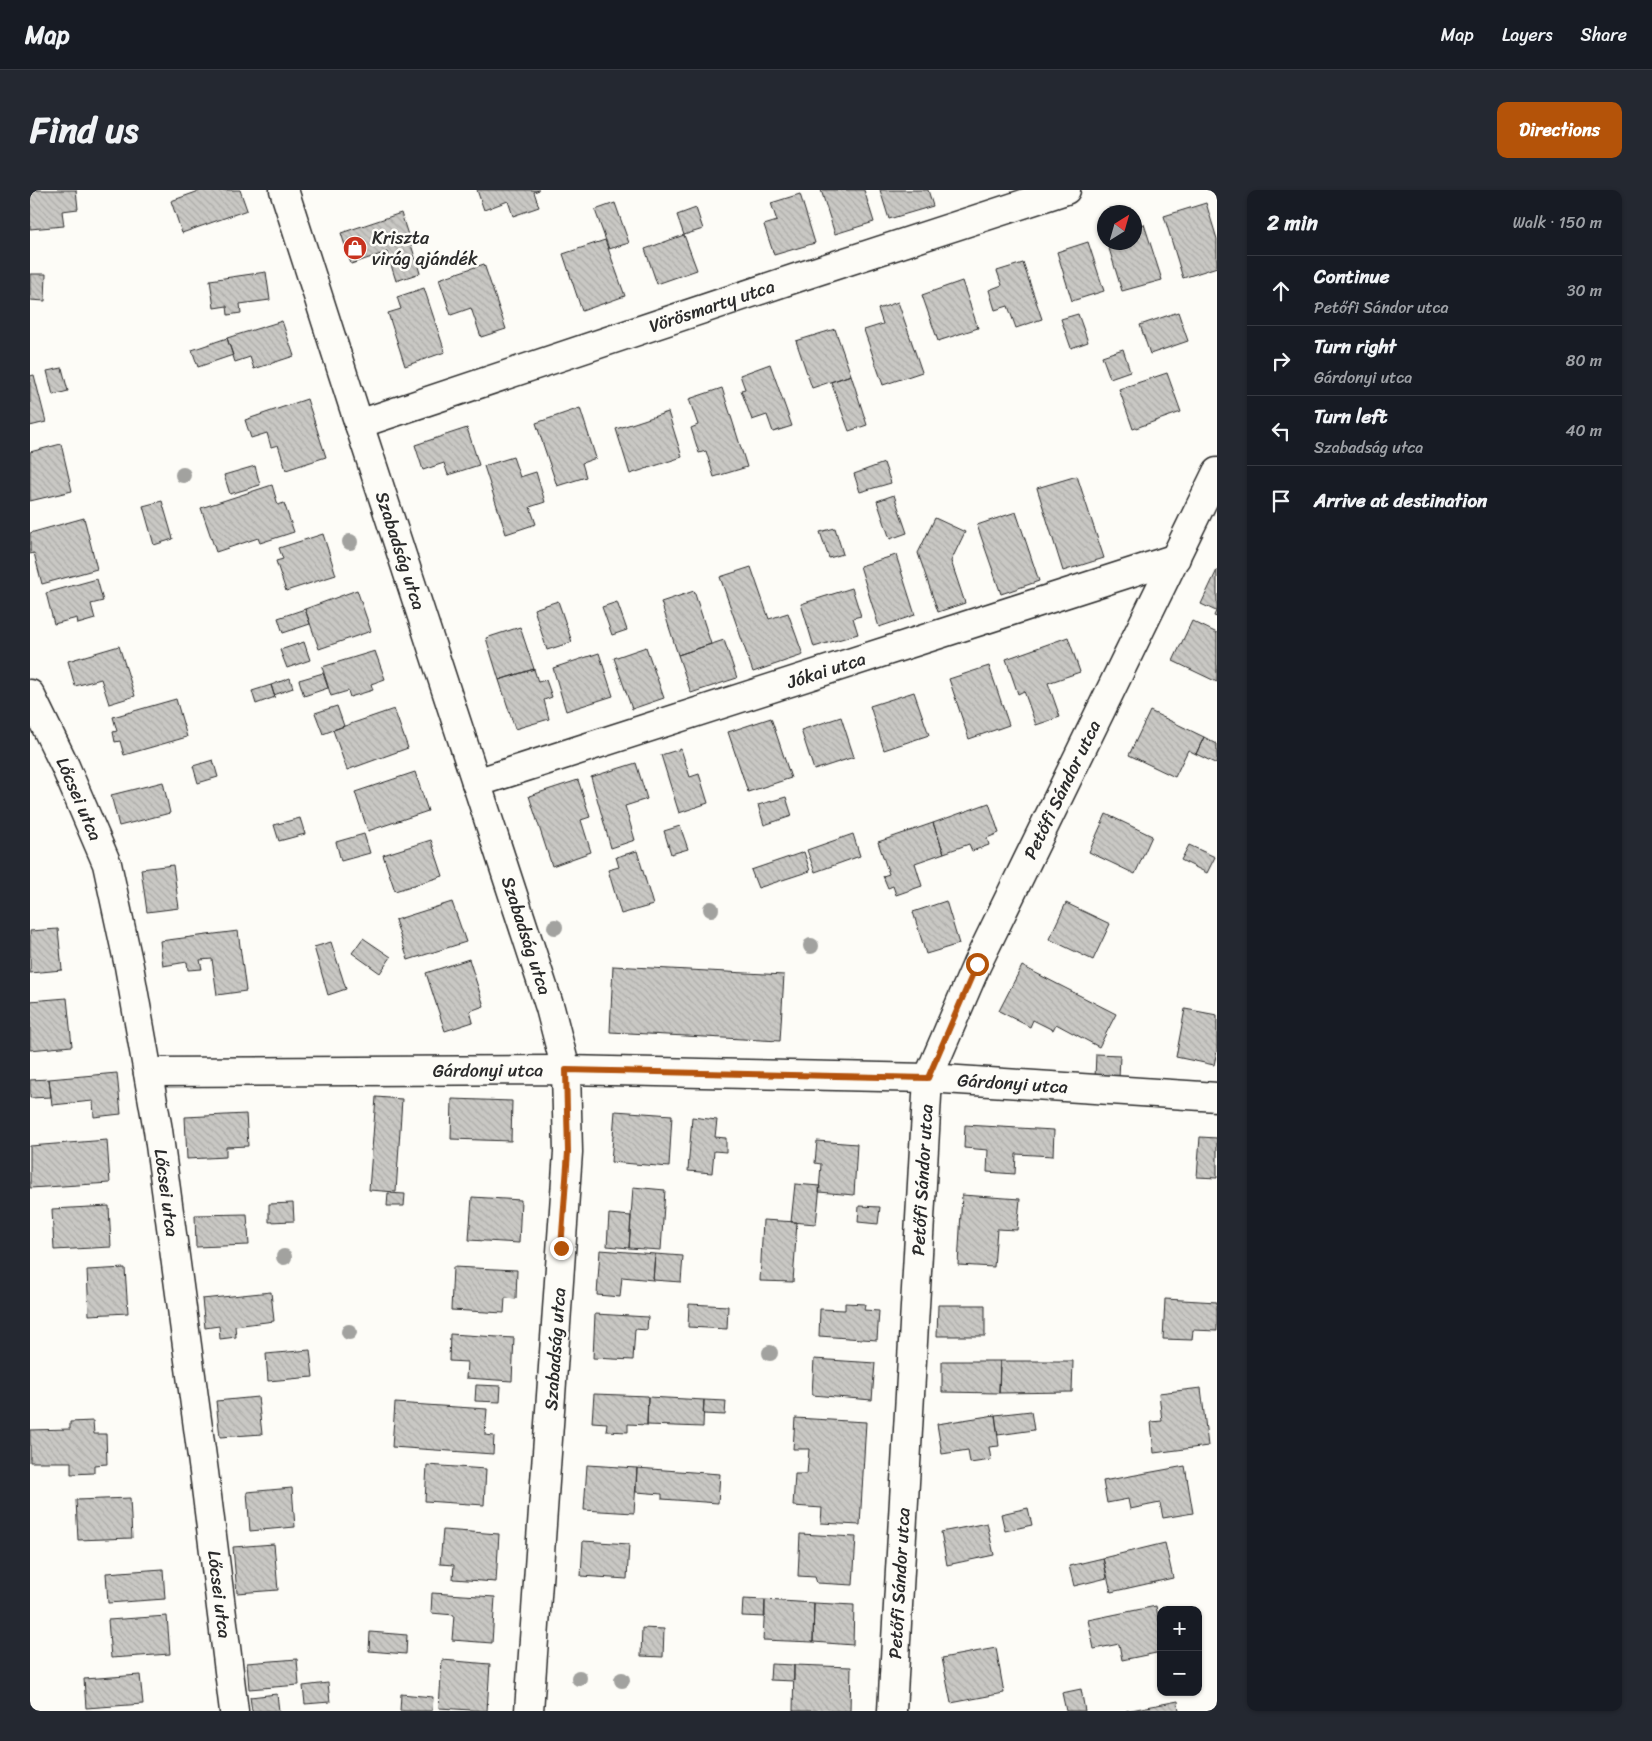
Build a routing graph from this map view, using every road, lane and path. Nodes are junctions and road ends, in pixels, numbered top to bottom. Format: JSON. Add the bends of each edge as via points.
{"nodes":[{"id":1,"x":284,"y":190,"type":"edge"},
{"id":2,"x":1066,"y":190,"type":"edge"},
{"id":3,"x":359,"y":424,"type":"junction"},
{"id":4,"x":1217,"y":472,"type":"edge"},
{"id":5,"x":1176,"y":558,"type":"junction"},
{"id":6,"x":30,"y":694,"type":"edge"},
{"id":7,"x":476,"y":782,"type":"junction"},
{"id":8,"x":566,"y":1070,"type":"junction"},
{"id":9,"x":148,"y":1072,"type":"junction"},
{"id":10,"x":928,"y":1078,"type":"junction"},
{"id":11,"x":1217,"y":1097,"type":"edge"},
{"id":12,"x":234,"y":1711,"type":"edge"},
{"id":13,"x":529,"y":1711,"type":"edge"},
{"id":14,"x":892,"y":1711,"type":"edge"}],
"edges":[{"from":1,"to":3,"type":"street","name":"Szabadság utca"},
{"from":2,"to":3,"type":"street","name":"Vörösmarty utca"},
{"from":3,"to":7,"type":"street","name":"Szabadság utca"},
{"from":4,"to":5,"type":"street","name":"Petőfi Sándor utca"},
{"from":5,"to":7,"type":"street","name":"Jókai utca"},
{"from":5,"to":10,"type":"street","name":"Petőfi Sándor utca","via":[[977,964]]},
{"from":6,"to":9,"type":"street","name":"Lőcsei utca","via":[[107,864]]},
{"from":7,"to":8,"type":"street","name":"Szabadság utca","via":[[550,1008]]},
{"from":8,"to":9,"type":"street","name":"Gárdonyi utca"},
{"from":8,"to":10,"type":"street","name":"Gárdonyi utca"},
{"from":8,"to":13,"type":"street","name":"Szabadság utca","via":[[568,1152]]},
{"from":9,"to":12,"type":"street","name":"Lőcsei utca"},
{"from":10,"to":11,"type":"street","name":"Gárdonyi utca"},
{"from":10,"to":14,"type":"street","name":"Petőfi Sándor utca"}]}
